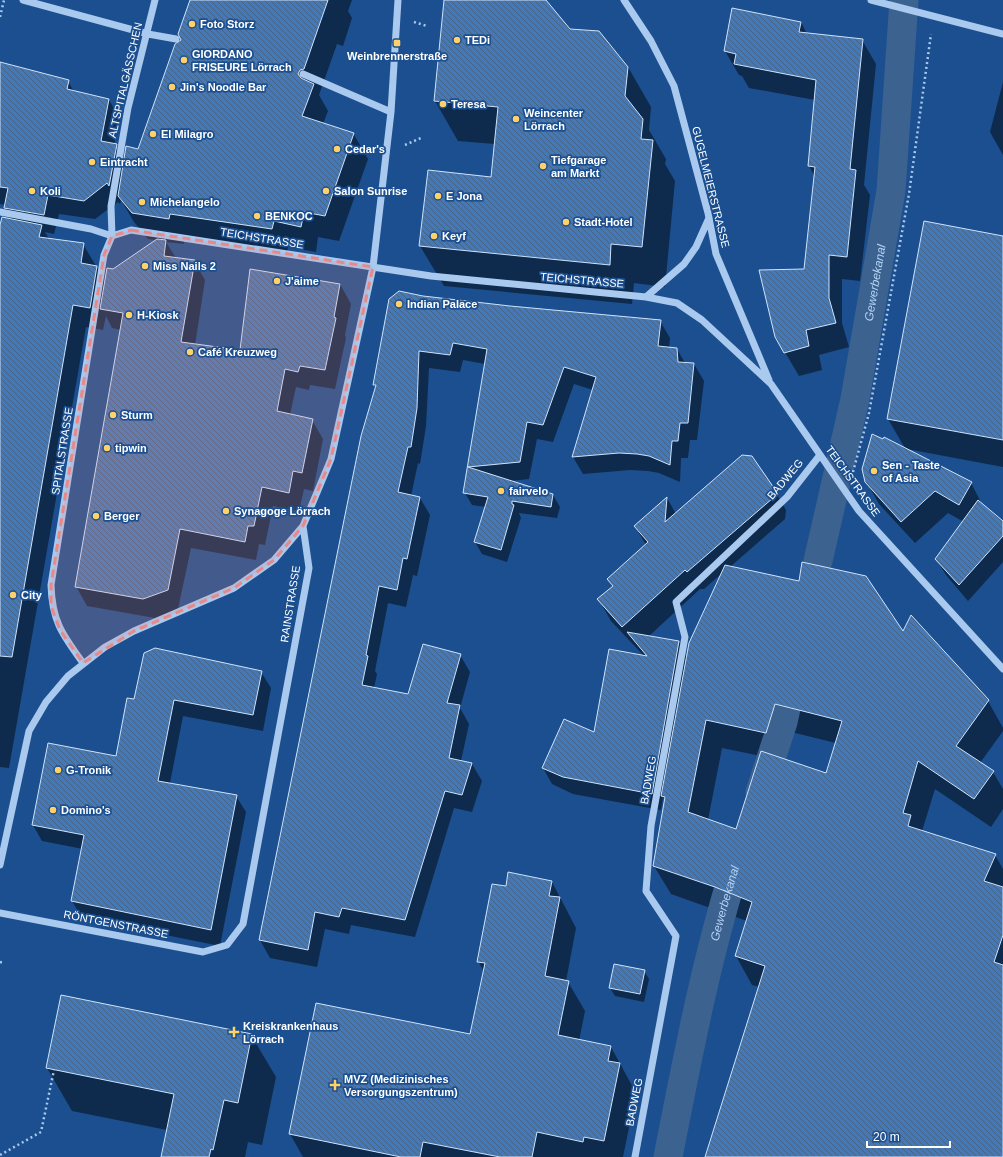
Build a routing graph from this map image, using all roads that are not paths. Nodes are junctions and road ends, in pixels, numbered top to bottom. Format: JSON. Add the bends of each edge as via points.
{"nodes":[{"id":1,"x":23,"y":0,"type":"edge"},
{"id":2,"x":155,"y":0,"type":"edge"},
{"id":3,"x":398,"y":0,"type":"edge"},
{"id":4,"x":624,"y":0,"type":"edge"},
{"id":5,"x":871,"y":0,"type":"edge"},
{"id":6,"x":148,"y":34,"type":"junction"},
{"id":7,"x":1003,"y":34,"type":"edge"},
{"id":8,"x":176,"y":39,"type":"dead end"},
{"id":9,"x":303,"y":74,"type":"dead end"},
{"id":10,"x":391,"y":112,"type":"junction"},
{"id":11,"x":0,"y":212,"type":"edge"},
{"id":12,"x":709,"y":218,"type":"junction"},
{"id":13,"x":112,"y":236,"type":"junction"},
{"id":14,"x":373,"y":267,"type":"junction"},
{"id":15,"x":646,"y":297,"type":"junction"},
{"id":16,"x":770,"y":384,"type":"junction"},
{"id":17,"x":822,"y":457,"type":"junction"},
{"id":18,"x":303,"y":526,"type":"junction"},
{"id":19,"x":83,"y":663,"type":"junction"},
{"id":20,"x":1003,"y":669,"type":"edge"},
{"id":21,"x":0,"y":865,"type":"edge"},
{"id":22,"x":0,"y":913,"type":"edge"},
{"id":23,"x":227,"y":945,"type":"joint"},
{"id":24,"x":635,"y":1157,"type":"edge"}],
"edges":[{"from":1,"to":6,"type":"street"},
{"from":2,"to":6,"type":"street","name":"ALTSPITALGÄSSCHEN"},
{"from":3,"to":10,"type":"street"},
{"from":4,"to":12,"type":"street","name":"GUGELMEIERSTRASSE","via":[[652,41],[674,86]]},
{"from":5,"to":7,"type":"street"},
{"from":6,"to":8,"type":"street"},
{"from":6,"to":13,"type":"street","name":"ALTSPITALGÄSSCHEN","via":[[128,108],[111,206]]},
{"from":9,"to":10,"type":"street"},
{"from":10,"to":14,"type":"street"},
{"from":11,"to":13,"type":"street","via":[[91,229]]},
{"from":12,"to":15,"type":"street","via":[[696,247],[684,264]]},
{"from":12,"to":16,"type":"street","name":"GUGELMEIERSTRASSE","via":[[716,254]]},
{"from":13,"to":14,"type":"street","name":"TEICHSTRASSE","via":[[131,230]]},
{"from":13,"to":19,"type":"street","name":"SPITALSTRASSE","via":[[104,255],[51,585],[51,606],[60,630]]},
{"from":14,"to":15,"type":"street","name":"TEICHSTRASSE","via":[[431,276]]},
{"from":14,"to":18,"type":"street","via":[[331,459]]},
{"from":15,"to":16,"type":"street","name":"TEICHSTRASSE","via":[[677,303],[702,320]]},
{"from":16,"to":17,"type":"street","name":"TEICHSTRASSE"},
{"from":17,"to":20,"type":"street","name":"TEICHSTRASSE","via":[[859,511]]},
{"from":17,"to":24,"type":"street","name":"BADWEG","via":[[787,497],[676,602],[685,637],[651,826],[646,891],[676,936]]},
{"from":18,"to":19,"type":"street","via":[[274,560],[234,588],[134,632],[105,647]]},
{"from":18,"to":23,"type":"street","name":"RAINSTRASSE","via":[[309,568],[243,924]]},
{"from":19,"to":21,"type":"street","via":[[46,702],[29,731]]},
{"from":22,"to":23,"type":"street","name":"RÖNTGENSTRASSE","via":[[203,952]]}]}
